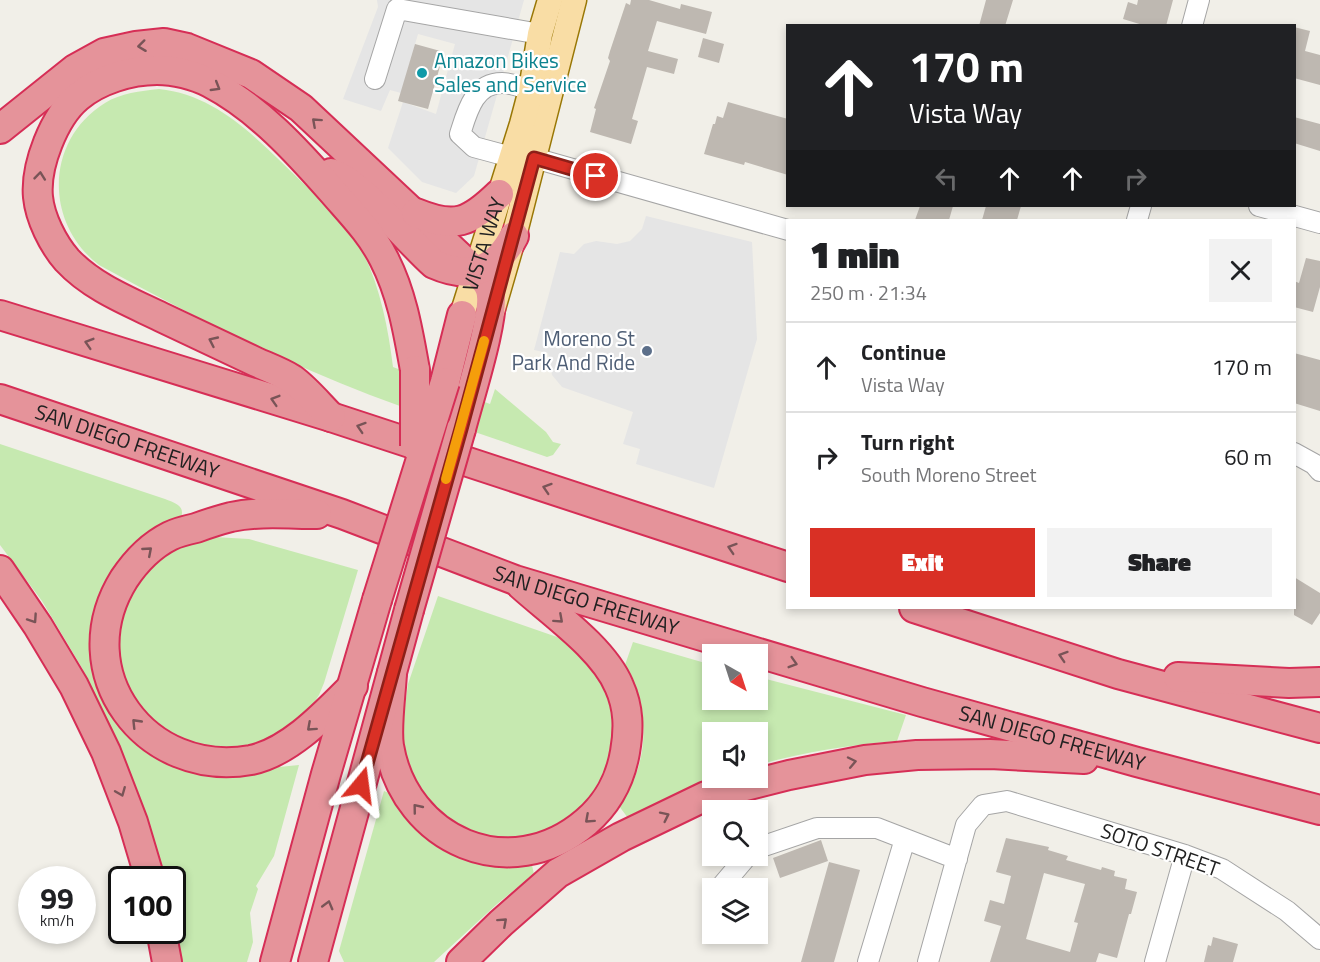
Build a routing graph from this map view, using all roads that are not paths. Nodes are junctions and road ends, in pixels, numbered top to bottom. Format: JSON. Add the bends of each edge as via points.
{"nodes":[{"id":1,"x":550,"y":0,"type":"edge"},
{"id":2,"x":574,"y":0,"type":"edge"},
{"id":3,"x":1199,"y":0,"type":"edge"},
{"id":4,"x":1193,"y":24,"type":"edge"},
{"id":5,"x":552,"y":36,"type":"junction"},
{"id":6,"x":375,"y":80,"type":"dead end"},
{"id":7,"x":531,"y":90,"type":"junction"},
{"id":8,"x":0,"y":129,"type":"edge"},
{"id":9,"x":522,"y":158,"type":"junction"},
{"id":10,"x":312,"y":168,"type":"junction"},
{"id":11,"x":499,"y":194,"type":"junction"},
{"id":12,"x":1263,"y":207,"type":"edge"},
{"id":13,"x":414,"y":212,"type":"junction"},
{"id":14,"x":1320,"y":223,"type":"edge"},
{"id":15,"x":786,"y":229,"type":"edge"},
{"id":16,"x":514,"y":236,"type":"junction"},
{"id":17,"x":476,"y":272,"type":"junction"},
{"id":18,"x":0,"y":315,"type":"edge"},
{"id":19,"x":476,"y":319,"type":"junction"},
{"id":20,"x":457,"y":387,"type":"junction"},
{"id":21,"x":0,"y":399,"type":"edge"},
{"id":22,"x":331,"y":417,"type":"junction"},
{"id":23,"x":1296,"y":454,"type":"edge"},
{"id":24,"x":1320,"y":471,"type":"edge"},
{"id":25,"x":411,"y":487,"type":"junction"},
{"id":26,"x":342,"y":514,"type":"junction"},
{"id":27,"x":786,"y":566,"type":"edge"},
{"id":28,"x":0,"y":570,"type":"edge"},
{"id":29,"x":515,"y":580,"type":"junction"},
{"id":30,"x":917,"y":609,"type":"edge"},
{"id":31,"x":392,"y":673,"type":"junction"},
{"id":32,"x":1118,"y":674,"type":"junction"},
{"id":33,"x":1320,"y":682,"type":"edge"},
{"id":34,"x":353,"y":686,"type":"junction"},
{"id":35,"x":1320,"y":728,"type":"edge"},
{"id":36,"x":1137,"y":762,"type":"junction"},
{"id":37,"x":1320,"y":810,"type":"edge"},
{"id":38,"x":905,"y":839,"type":"junction"},
{"id":39,"x":768,"y":845,"type":"edge"},
{"id":40,"x":1185,"y":855,"type":"junction"},
{"id":41,"x":957,"y":859,"type":"junction"},
{"id":42,"x":146,"y":866,"type":"edge"},
{"id":43,"x":739,"y":866,"type":"edge"},
{"id":44,"x":728,"y":878,"type":"edge"},
{"id":45,"x":1320,"y":939,"type":"edge"},
{"id":46,"x":164,"y":944,"type":"edge"},
{"id":47,"x":167,"y":962,"type":"edge"},
{"id":48,"x":275,"y":962,"type":"edge"},
{"id":49,"x":313,"y":962,"type":"edge"},
{"id":50,"x":461,"y":962,"type":"edge"},
{"id":51,"x":868,"y":962,"type":"edge"},
{"id":52,"x":928,"y":962,"type":"edge"},
{"id":53,"x":1155,"y":962,"type":"edge"}],
"edges":[{"from":1,"to":5,"type":"main road","name":"VISTA WAY"},
{"from":2,"to":5,"type":"main road","name":"VISTA WAY"},
{"from":3,"to":4,"type":"street"},
{"from":5,"to":6,"type":"street","via":[[397,9]]},
{"from":5,"to":7,"type":"main road","name":"VISTA WAY"},
{"from":5,"to":9,"type":"main road","name":"VISTA WAY"},
{"from":7,"to":9,"type":"main road","name":"VISTA WAY"},
{"from":7,"to":9,"type":"street","via":[[504,83],[486,86],[469,104],[460,134],[474,147]]},
{"from":13,"to":8,"type":"highway","one_way":true,"via":[[301,108],[251,74],[187,48],[164,44],[104,53],[75,69]]},
{"from":9,"to":11,"type":"main road","name":"VISTA WAY"},
{"from":9,"to":15,"type":"street"},
{"from":9,"to":16,"type":"main road","name":"VISTA WAY"},
{"from":10,"to":17,"type":"highway","via":[[335,174],[354,187],[434,264],[448,270]]},
{"from":22,"to":10,"type":"highway","one_way":true,"via":[[292,379],[105,290],[67,260],[45,222],[38,196],[40,168],[48,142],[59,119],[78,97],[123,74],[156,70],[182,73],[224,91],[250,109]]},
{"from":10,"to":25,"type":"highway","bridge":true,"via":[[361,222],[385,261],[401,299],[415,370],[416,436]]},
{"from":11,"to":13,"type":"highway","via":[[477,214],[455,222],[445,223]]},
{"from":11,"to":17,"type":"main road","name":"VISTA WAY"},
{"from":12,"to":14,"type":"street"},
{"from":13,"to":17,"type":"highway"},
{"from":16,"to":17,"type":"highway","via":[[507,248]]},
{"from":16,"to":19,"type":"main road","name":"VISTA WAY"},
{"from":17,"to":19,"type":"highway","via":[[490,289],[492,301]]},
{"from":22,"to":18,"type":"highway","one_way":true},
{"from":19,"to":20,"type":"highway","name":"VISTA WAY"},
{"from":20,"to":25,"type":"highway","name":"VISTA WAY","bridge":true},
{"from":20,"to":31,"type":"highway","bridge":true},
{"from":21,"to":26,"type":"highway","name":"SAN DIEGO FREEWAY"},
{"from":27,"to":22,"type":"highway","one_way":true},
{"from":23,"to":24,"type":"street"},
{"from":25,"to":34,"type":"highway","bridge":true},
{"from":26,"to":29,"type":"highway","name":"SAN DIEGO FREEWAY"},
{"from":34,"to":26,"type":"highway","one_way":true,"via":[[304,733],[283,747],[252,760],[221,762],[188,757],[140,728],[122,707],[103,654],[105,623],[114,594],[133,565],[152,546],[171,535],[232,517]]},
{"from":28,"to":42,"type":"highway","one_way":true,"via":[[74,686],[110,762]]},
{"from":29,"to":31,"type":"highway","one_way":true,"via":[[607,663],[625,703],[629,726],[623,766],[605,802],[579,827],[551,844],[518,853],[471,847],[432,825],[414,806],[396,773],[389,744]]},
{"from":29,"to":36,"type":"highway","name":"SAN DIEGO FREEWAY","one_way":true},
{"from":32,"to":30,"type":"highway","one_way":true},
{"from":49,"to":31,"type":"highway","one_way":true},
{"from":32,"to":33,"type":"highway"},
{"from":32,"to":35,"type":"highway"},
{"from":34,"to":48,"type":"highway"},
{"from":36,"to":37,"type":"highway","name":"SAN DIEGO FREEWAY"},
{"from":50,"to":36,"type":"highway","one_way":true,"via":[[558,873],[706,796],[865,760],[917,755],[990,754]]},
{"from":38,"to":39,"type":"street","via":[[877,828],[817,828]]},
{"from":38,"to":41,"type":"street"},
{"from":38,"to":51,"type":"street"},
{"from":40,"to":41,"type":"street","name":"SOTO STREET","via":[[1007,801],[983,805],[966,825]]},
{"from":40,"to":45,"type":"street","name":"SOTO STREET","via":[[1221,869],[1287,911]]},
{"from":40,"to":53,"type":"street"},
{"from":41,"to":52,"type":"street"},
{"from":43,"to":44,"type":"street"},
{"from":46,"to":47,"type":"highway"}]}
